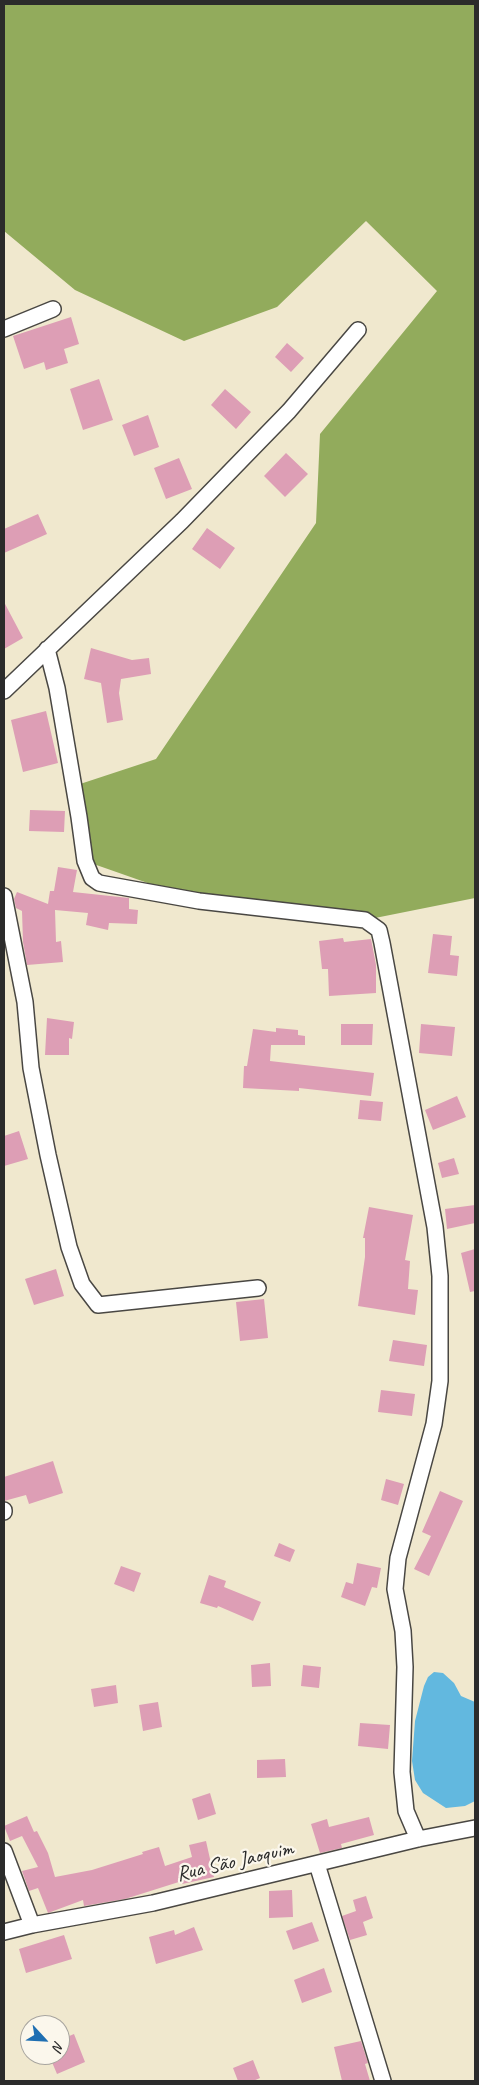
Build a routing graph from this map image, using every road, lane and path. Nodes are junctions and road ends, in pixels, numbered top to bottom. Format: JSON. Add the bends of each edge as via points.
{"nodes":[{"id":1,"x":53,"y":309,"type":"dead end"},
{"id":2,"x":4,"y":329,"type":"edge"},
{"id":3,"x":358,"y":330,"type":"dead end"},
{"id":4,"x":46,"y":649,"type":"junction"},
{"id":5,"x":4,"y":691,"type":"edge"},
{"id":6,"x":4,"y":896,"type":"edge"},
{"id":7,"x":258,"y":1288,"type":"dead end"},
{"id":8,"x":475,"y":1828,"type":"edge"},
{"id":9,"x":418,"y":1839,"type":"junction"},
{"id":10,"x":4,"y":1851,"type":"edge"},
{"id":11,"x":317,"y":1864,"type":"junction"},
{"id":12,"x":32,"y":1924,"type":"junction"},
{"id":13,"x":4,"y":1932,"type":"edge"},
{"id":14,"x":383,"y":2081,"type":"edge"}],
"edges":[{"from":1,"to":2,"type":"street"},
{"from":3,"to":4,"type":"street","via":[[289,411],[188,515]]},
{"from":4,"to":5,"type":"street"},
{"from":4,"to":9,"type":"street","via":[[58,688],[85,861],[92,878],[99,883],[199,901],[366,920],[374,925],[380,936],[435,1227],[440,1276],[440,1381],[436,1415],[398,1558],[395,1589],[403,1631],[405,1666],[402,1772],[406,1811]]},
{"from":6,"to":7,"type":"street","via":[[25,1002],[31,1068],[48,1155],[69,1247],[82,1284],[98,1306]]},
{"from":8,"to":9,"type":"street","name":"Rua São Jaoquim"},
{"from":9,"to":11,"type":"street","name":"Rua São Jaoquim"},
{"from":10,"to":12,"type":"street"},
{"from":11,"to":12,"type":"street","name":"Rua São Jaoquim","via":[[153,1903]]},
{"from":11,"to":14,"type":"street"},
{"from":12,"to":13,"type":"street","name":"Rua São Jaoquim"}]}
